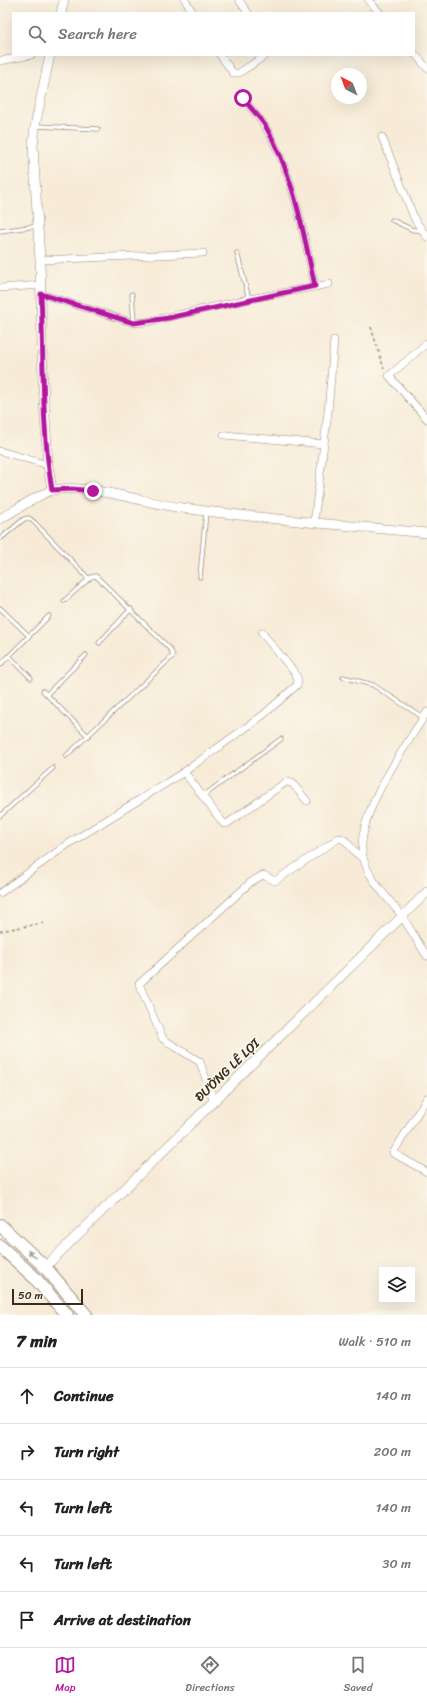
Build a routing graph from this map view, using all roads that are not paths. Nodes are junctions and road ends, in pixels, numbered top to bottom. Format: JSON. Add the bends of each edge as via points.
{"nodes":[{"id":1,"x":64,"y":0,"type":"edge"},
{"id":2,"x":185,"y":0,"type":"edge"},
{"id":3,"x":240,"y":0,"type":"edge"},
{"id":4,"x":368,"y":0,"type":"edge"},
{"id":5,"x":61,"y":12,"type":"edge"},
{"id":6,"x":192,"y":12,"type":"edge"},
{"id":7,"x":247,"y":12,"type":"edge"},
{"id":8,"x":379,"y":12,"type":"edge"},
{"id":9,"x":415,"y":54,"type":"edge"},
{"id":10,"x":26,"y":56,"type":"edge"},
{"id":11,"x":50,"y":56,"type":"edge"},
{"id":12,"x":221,"y":56,"type":"edge"},
{"id":13,"x":264,"y":56,"type":"edge"},
{"id":14,"x":0,"y":61,"type":"edge"},
{"id":15,"x":427,"y":68,"type":"edge"},
{"id":16,"x":243,"y":98,"type":"dead end"},
{"id":17,"x":35,"y":126,"type":"junction"},
{"id":18,"x":98,"y":129,"type":"dead end"},
{"id":19,"x":382,"y":137,"type":"dead end"},
{"id":20,"x":392,"y":220,"type":"dead end"},
{"id":21,"x":38,"y":226,"type":"junction"},
{"id":22,"x":422,"y":230,"type":"junction"},
{"id":23,"x":0,"y":231,"type":"edge"},
{"id":24,"x":427,"y":237,"type":"edge"},
{"id":25,"x":203,"y":253,"type":"dead end"},
{"id":26,"x":237,"y":253,"type":"dead end"},
{"id":27,"x":40,"y":260,"type":"junction"},
{"id":28,"x":329,"y":284,"type":"dead end"},
{"id":29,"x":315,"y":286,"type":"junction"},
{"id":30,"x":0,"y":288,"type":"edge"},
{"id":31,"x":41,"y":290,"type":"junction"},
{"id":32,"x":132,"y":294,"type":"dead end"},
{"id":33,"x":249,"y":299,"type":"junction"},
{"id":34,"x":134,"y":323,"type":"junction"},
{"id":35,"x":334,"y":340,"type":"dead end"},
{"id":36,"x":427,"y":343,"type":"edge"},
{"id":37,"x":427,"y":419,"type":"edge"},
{"id":38,"x":224,"y":436,"type":"dead end"},
{"id":39,"x":324,"y":444,"type":"junction"},
{"id":40,"x":0,"y":451,"type":"edge"},
{"id":41,"x":48,"y":465,"type":"junction"},
{"id":42,"x":52,"y":490,"type":"junction"},
{"id":43,"x":206,"y":511,"type":"junction"},
{"id":44,"x":0,"y":519,"type":"edge"},
{"id":45,"x":314,"y":522,"type":"junction"},
{"id":46,"x":427,"y":533,"type":"edge"},
{"id":47,"x":0,"y":539,"type":"edge"},
{"id":48,"x":200,"y":577,"type":"dead end"},
{"id":49,"x":89,"y":579,"type":"junction"},
{"id":50,"x":64,"y":601,"type":"dead end"},
{"id":51,"x":0,"y":608,"type":"edge"},
{"id":52,"x":131,"y":609,"type":"junction"},
{"id":53,"x":49,"y":616,"type":"dead end"},
{"id":54,"x":262,"y":633,"type":"dead end"},
{"id":55,"x":29,"y":636,"type":"junction"},
{"id":56,"x":99,"y":643,"type":"dead end"},
{"id":57,"x":86,"y":655,"type":"dead end"},
{"id":58,"x":9,"y":656,"type":"junction"},
{"id":59,"x":0,"y":665,"type":"edge"},
{"id":60,"x":343,"y":677,"type":"dead end"},
{"id":61,"x":30,"y":678,"type":"dead end"},
{"id":62,"x":43,"y":690,"type":"dead end"},
{"id":63,"x":47,"y":694,"type":"junction"},
{"id":64,"x":425,"y":715,"type":"edge"},
{"id":65,"x":88,"y":736,"type":"junction"},
{"id":66,"x":281,"y":739,"type":"dead end"},
{"id":67,"x":66,"y":756,"type":"dead end"},
{"id":68,"x":53,"y":768,"type":"dead end"},
{"id":69,"x":184,"y":772,"type":"junction"},
{"id":70,"x":202,"y":797,"type":"junction"},
{"id":71,"x":307,"y":801,"type":"dead end"},
{"id":72,"x":0,"y":816,"type":"edge"},
{"id":73,"x":363,"y":857,"type":"junction"},
{"id":74,"x":427,"y":892,"type":"edge"},
{"id":75,"x":0,"y":893,"type":"edge"},
{"id":76,"x":402,"y":917,"type":"junction"},
{"id":77,"x":427,"y":956,"type":"edge"},
{"id":78,"x":427,"y":1098,"type":"edge"},
{"id":79,"x":214,"y":1102,"type":"junction"},
{"id":80,"x":427,"y":1172,"type":"edge"},
{"id":81,"x":0,"y":1225,"type":"edge"},
{"id":82,"x":0,"y":1246,"type":"edge"},
{"id":83,"x":46,"y":1267,"type":"junction"},
{"id":84,"x":66,"y":1315,"type":"edge"},
{"id":85,"x":86,"y":1315,"type":"edge"}],
"edges":[{"from":1,"to":5,"type":"street"},
{"from":2,"to":6,"type":"street"},
{"from":3,"to":7,"type":"street"},
{"from":4,"to":8,"type":"street"},
{"from":9,"to":15,"type":"street"},
{"from":10,"to":14,"type":"street"},
{"from":11,"to":17,"type":"street"},
{"from":12,"to":13,"type":"street","via":[[234,73]]},
{"from":16,"to":29,"type":"street","via":[[265,126],[276,146],[296,200]]},
{"from":17,"to":18,"type":"lane"},
{"from":17,"to":21,"type":"street","via":[[34,178]]},
{"from":19,"to":22,"type":"street"},
{"from":20,"to":22,"type":"lane","via":[[413,230]]},
{"from":21,"to":23,"type":"lane"},
{"from":21,"to":27,"type":"street"},
{"from":22,"to":24,"type":"street"},
{"from":25,"to":27,"type":"street"},
{"from":26,"to":33,"type":"lane"},
{"from":27,"to":31,"type":"street"},
{"from":28,"to":29,"type":"street"},
{"from":29,"to":33,"type":"street"},
{"from":30,"to":31,"type":"street"},
{"from":31,"to":34,"type":"street"},
{"from":31,"to":41,"type":"street"},
{"from":32,"to":34,"type":"lane"},
{"from":33,"to":34,"type":"street","via":[[168,318]]},
{"from":35,"to":39,"type":"street"},
{"from":36,"to":37,"type":"street","via":[[388,376]]},
{"from":38,"to":39,"type":"street"},
{"from":39,"to":45,"type":"street"},
{"from":40,"to":41,"type":"street"},
{"from":41,"to":42,"type":"street"},
{"from":42,"to":43,"type":"street","via":[[93,491]]},
{"from":42,"to":44,"type":"street"},
{"from":43,"to":45,"type":"street"},
{"from":43,"to":48,"type":"lane"},
{"from":45,"to":46,"type":"street"},
{"from":47,"to":49,"type":"lane","via":[[24,519],[29,518]]},
{"from":49,"to":50,"type":"lane"},
{"from":49,"to":52,"type":"lane","via":[[96,576],[101,578]]},
{"from":51,"to":55,"type":"lane"},
{"from":52,"to":56,"type":"lane"},
{"from":52,"to":65,"type":"lane","via":[[170,649],[173,656]]},
{"from":53,"to":55,"type":"lane"},
{"from":54,"to":69,"type":"street","via":[[295,673],[297,684],[262,716]]},
{"from":55,"to":58,"type":"lane"},
{"from":57,"to":63,"type":"lane"},
{"from":58,"to":59,"type":"lane"},
{"from":58,"to":61,"type":"lane"},
{"from":60,"to":64,"type":"lane","via":[[373,685]]},
{"from":62,"to":63,"type":"lane"},
{"from":63,"to":65,"type":"lane"},
{"from":64,"to":73,"type":"street","via":[[387,772],[369,817],[363,842]]},
{"from":65,"to":67,"type":"lane"},
{"from":66,"to":70,"type":"lane"},
{"from":68,"to":72,"type":"lane"},
{"from":69,"to":70,"type":"street"},
{"from":69,"to":75,"type":"street","via":[[68,844]]},
{"from":70,"to":71,"type":"street","via":[[224,824],[286,782],[292,783]]},
{"from":73,"to":76,"type":"street","via":[[371,875]]},
{"from":73,"to":79,"type":"street","via":[[356,855],[344,840],[339,838],[275,881],[264,875],[256,878],[139,984],[163,1039],[200,1062]]},
{"from":74,"to":76,"type":"street","name":"ĐƯỜNG LÊ LỢI"},
{"from":76,"to":77,"type":"street"},
{"from":76,"to":79,"type":"street","name":"ĐƯỜNG LÊ LỢI"},
{"from":78,"to":80,"type":"street","via":[[393,1153]]},
{"from":79,"to":83,"type":"street","name":"ĐƯỜNG LÊ LỢI"},
{"from":83,"to":81,"type":"main road","one_way":true},
{"from":82,"to":84,"type":"main road","via":[[34,1277]]},
{"from":83,"to":85,"type":"main road"}]}
